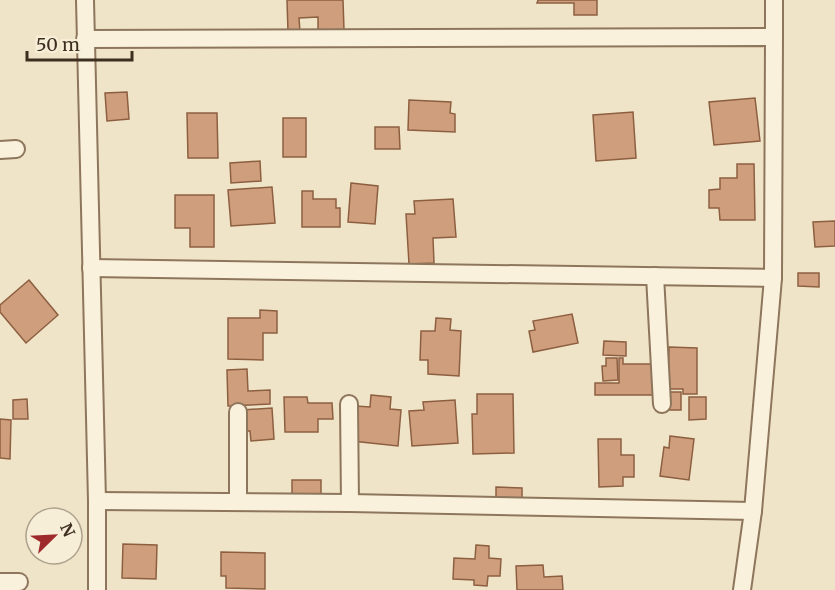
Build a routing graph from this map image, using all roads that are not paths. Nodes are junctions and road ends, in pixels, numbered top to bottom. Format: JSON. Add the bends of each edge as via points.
{"nodes":[{"id":1,"x":85,"y":0,"type":"edge"},
{"id":2,"x":774,"y":0,"type":"edge"},
{"id":3,"x":774,"y":37,"type":"junction"},
{"id":4,"x":85,"y":39,"type":"junction"},
{"id":5,"x":91,"y":268,"type":"junction"},
{"id":6,"x":655,"y":276,"type":"junction"},
{"id":7,"x":773,"y":278,"type":"junction"},
{"id":8,"x":349,"y":404,"type":"dead end"},
{"id":9,"x":662,"y":405,"type":"dead end"},
{"id":10,"x":238,"y":412,"type":"dead end"},
{"id":11,"x":97,"y":501,"type":"junction"},
{"id":12,"x":237,"y":502,"type":"junction"},
{"id":13,"x":350,"y":502,"type":"junction"},
{"id":14,"x":753,"y":511,"type":"junction"},
{"id":15,"x":0,"y":582,"type":"edge"},
{"id":16,"x":19,"y":582,"type":"dead end"},
{"id":17,"x":97,"y":590,"type":"edge"},
{"id":18,"x":742,"y":590,"type":"edge"}],
"edges":[{"from":1,"to":4,"type":"street"},
{"from":2,"to":3,"type":"street"},
{"from":3,"to":4,"type":"street"},
{"from":3,"to":7,"type":"street"},
{"from":4,"to":5,"type":"street"},
{"from":5,"to":6,"type":"street"},
{"from":5,"to":11,"type":"street"},
{"from":6,"to":7,"type":"street"},
{"from":6,"to":9,"type":"street"},
{"from":7,"to":14,"type":"street"},
{"from":8,"to":13,"type":"street"},
{"from":10,"to":12,"type":"street"},
{"from":11,"to":12,"type":"street"},
{"from":11,"to":17,"type":"street"},
{"from":12,"to":13,"type":"street"},
{"from":13,"to":14,"type":"street"},
{"from":14,"to":18,"type":"street"},
{"from":15,"to":16,"type":"street"}]}
